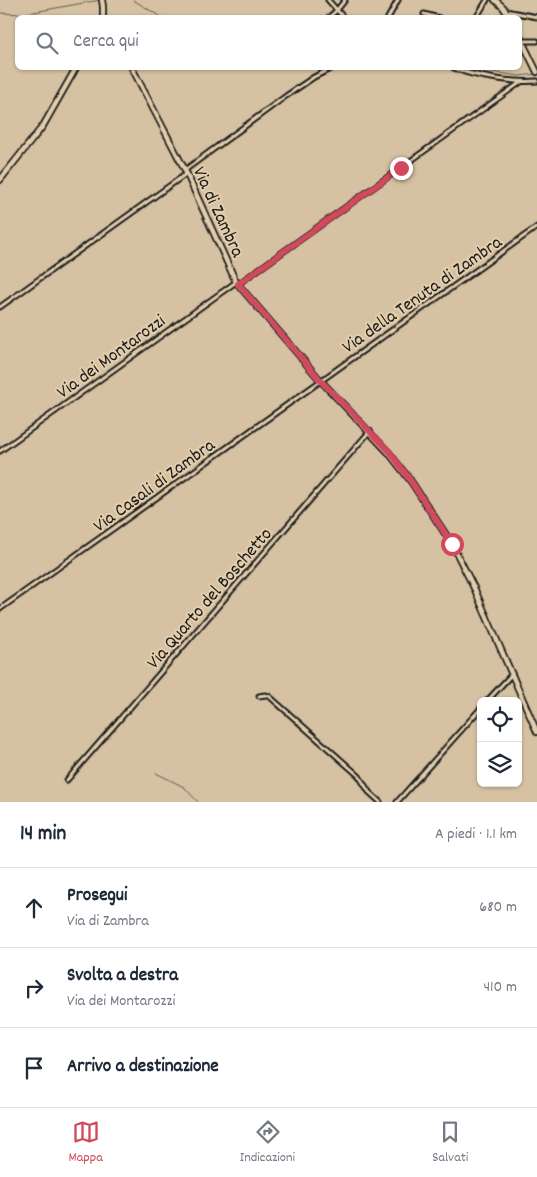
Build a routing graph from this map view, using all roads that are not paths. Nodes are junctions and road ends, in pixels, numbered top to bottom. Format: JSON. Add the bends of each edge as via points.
{"nodes":[{"id":1,"x":328,"y":0,"type":"edge"},
{"id":2,"x":345,"y":0,"type":"edge"},
{"id":3,"x":398,"y":0,"type":"edge"},
{"id":4,"x":487,"y":0,"type":"edge"},
{"id":5,"x":495,"y":0,"type":"edge"},
{"id":6,"x":102,"y":2,"type":"edge"},
{"id":7,"x":337,"y":10,"type":"junction"},
{"id":8,"x":506,"y":11,"type":"junction"},
{"id":9,"x":424,"y":14,"type":"dead end"},
{"id":10,"x":104,"y":15,"type":"edge"},
{"id":11,"x":331,"y":15,"type":"edge"},
{"id":12,"x":341,"y":15,"type":"edge"},
{"id":13,"x":390,"y":15,"type":"edge"},
{"id":14,"x":428,"y":15,"type":"edge"},
{"id":15,"x":478,"y":15,"type":"edge"},
{"id":16,"x":508,"y":15,"type":"edge"},
{"id":17,"x":537,"y":17,"type":"edge"},
{"id":18,"x":522,"y":39,"type":"edge"},
{"id":19,"x":522,"y":41,"type":"edge"},
{"id":20,"x":537,"y":41,"type":"edge"},
{"id":21,"x":75,"y":70,"type":"edge"},
{"id":22,"x":133,"y":70,"type":"edge"},
{"id":23,"x":328,"y":70,"type":"edge"},
{"id":24,"x":460,"y":70,"type":"edge"},
{"id":25,"x":537,"y":71,"type":"edge"},
{"id":26,"x":537,"y":81,"type":"edge"},
{"id":27,"x":521,"y":82,"type":"junction"},
{"id":28,"x":186,"y":172,"type":"junction"},
{"id":29,"x":2,"y":175,"type":"edge"},
{"id":30,"x":0,"y":180,"type":"edge"},
{"id":31,"x":537,"y":227,"type":"edge"},
{"id":32,"x":237,"y":283,"type":"junction"},
{"id":33,"x":0,"y":306,"type":"edge"},
{"id":34,"x":321,"y":381,"type":"junction"},
{"id":35,"x":370,"y":431,"type":"junction"},
{"id":36,"x":0,"y":451,"type":"edge"},
{"id":37,"x":0,"y":609,"type":"edge"},
{"id":38,"x":512,"y":674,"type":"junction"},
{"id":39,"x":259,"y":696,"type":"dead end"},
{"id":40,"x":491,"y":697,"type":"edge"},
{"id":41,"x":477,"y":712,"type":"edge"},
{"id":42,"x":537,"y":732,"type":"edge"},
{"id":43,"x":67,"y":780,"type":"dead end"},
{"id":44,"x":380,"y":802,"type":"edge"},
{"id":45,"x":397,"y":802,"type":"edge"}],
"edges":[{"from":1,"to":7,"type":"street"},
{"from":2,"to":7,"type":"street"},
{"from":3,"to":13,"type":"street"},
{"from":4,"to":15,"type":"street"},
{"from":5,"to":8,"type":"street"},
{"from":6,"to":10,"type":"street"},
{"from":7,"to":11,"type":"street"},
{"from":7,"to":12,"type":"street"},
{"from":8,"to":16,"type":"street"},
{"from":8,"to":17,"type":"street"},
{"from":9,"to":14,"type":"street"},
{"from":18,"to":20,"type":"street"},
{"from":19,"to":25,"type":"street"},
{"from":21,"to":29,"type":"street","via":[[43,126]]},
{"from":22,"to":28,"type":"street","name":"Via di Zambra"},
{"from":23,"to":28,"type":"street","via":[[279,100]]},
{"from":24,"to":27,"type":"street"},
{"from":26,"to":27,"type":"street"},
{"from":27,"to":32,"type":"street","name":"Via dei Montarozzi"},
{"from":28,"to":32,"type":"street","name":"Via di Zambra"},
{"from":28,"to":33,"type":"street"},
{"from":29,"to":30,"type":"street"},
{"from":31,"to":34,"type":"street","name":"Via della Tenuta di Zambra"},
{"from":32,"to":34,"type":"street","name":"Via di Zambra"},
{"from":32,"to":36,"type":"street","name":"Via dei Montarozzi"},
{"from":34,"to":35,"type":"street","name":"Via di Zambra"},
{"from":34,"to":37,"type":"street","name":"Via Casali di Zambra"},
{"from":35,"to":38,"type":"street","name":"Via di Zambra","via":[[405,473],[456,550]]},
{"from":35,"to":43,"type":"street","name":"Via Quarto del Boschetto"},
{"from":38,"to":40,"type":"street"},
{"from":38,"to":42,"type":"street","name":"Via di Zambra"},
{"from":39,"to":44,"type":"street","via":[[269,696],[359,776]]},
{"from":41,"to":45,"type":"street"}]}
